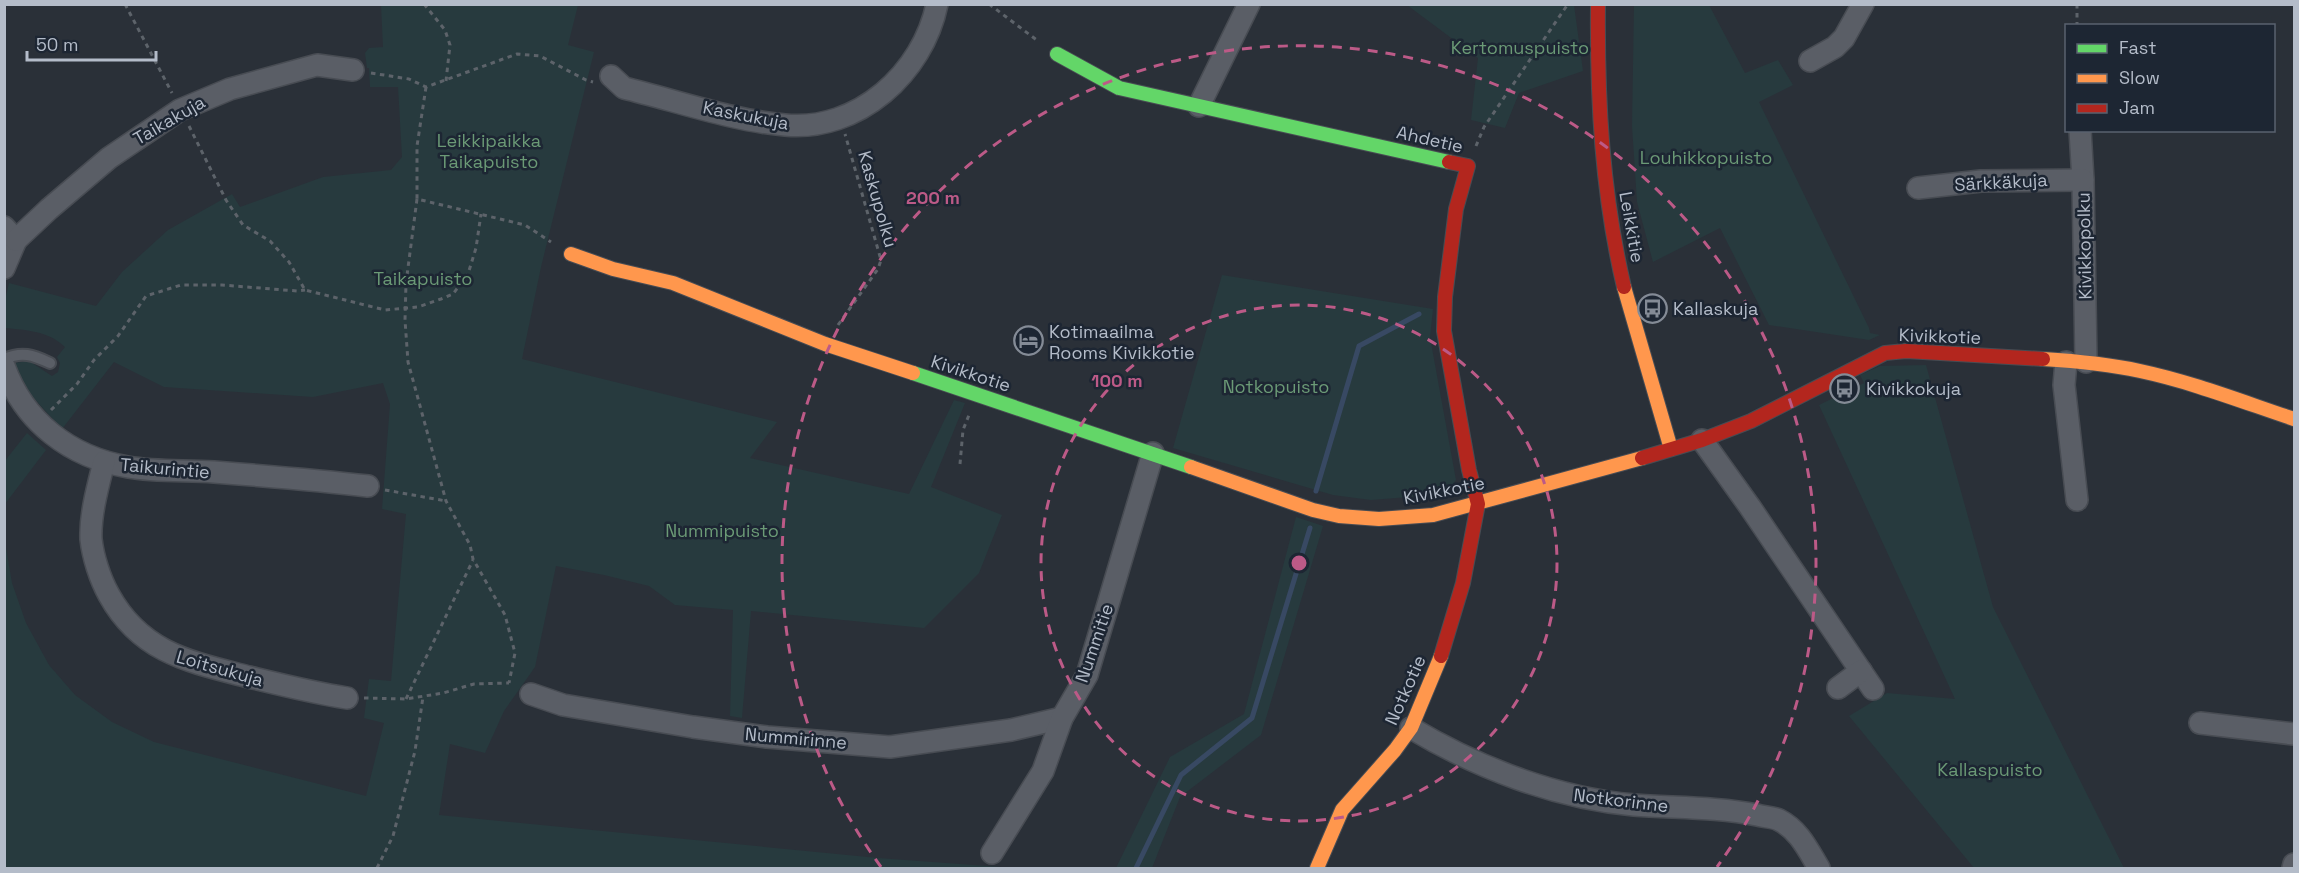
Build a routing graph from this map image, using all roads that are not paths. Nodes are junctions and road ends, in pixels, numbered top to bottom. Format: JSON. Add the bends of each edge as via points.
{"nodes":[{"id":1,"x":937,"y":4,"type":"edge"},
{"id":2,"x":1249,"y":4,"type":"edge"},
{"id":3,"x":1598,"y":4,"type":"edge"},
{"id":4,"x":1863,"y":4,"type":"edge"},
{"id":5,"x":1057,"y":54,"type":"road end"},
{"id":6,"x":1810,"y":61,"type":"dead end"},
{"id":7,"x":353,"y":70,"type":"road end"},
{"id":8,"x":603,"y":79,"type":"road end"},
{"id":9,"x":1199,"y":106,"type":"junction"},
{"id":10,"x":2080,"y":132,"type":"edge"},
{"id":11,"x":2083,"y":180,"type":"junction"},
{"id":12,"x":1918,"y":188,"type":"dead end"},
{"id":13,"x":10,"y":234,"type":"edge"},
{"id":14,"x":571,"y":254,"type":"road end"},
{"id":15,"x":4,"y":268,"type":"edge"},
{"id":16,"x":4,"y":359,"type":"edge"},
{"id":17,"x":2076,"y":362,"type":"junction"},
{"id":18,"x":50,"y":363,"type":"dead end"},
{"id":19,"x":4,"y":366,"type":"edge"},
{"id":20,"x":2295,"y":419,"type":"edge"},
{"id":21,"x":1702,"y":440,"type":"junction"},
{"id":22,"x":1671,"y":449,"type":"junction"},
{"id":23,"x":1153,"y":453,"type":"junction"},
{"id":24,"x":104,"y":462,"type":"junction"},
{"id":25,"x":368,"y":486,"type":"road end"},
{"id":26,"x":2077,"y":500,"type":"dead end"},
{"id":27,"x":1478,"y":504,"type":"junction"},
{"id":28,"x":1861,"y":671,"type":"junction"},
{"id":29,"x":1838,"y":688,"type":"dead end"},
{"id":30,"x":1873,"y":689,"type":"dead end"},
{"id":31,"x":531,"y":694,"type":"road end"},
{"id":32,"x":347,"y":698,"type":"road end"},
{"id":33,"x":1062,"y":718,"type":"junction"},
{"id":34,"x":2200,"y":723,"type":"dead end"},
{"id":35,"x":1411,"y":728,"type":"junction"},
{"id":36,"x":2295,"y":734,"type":"edge"},
{"id":37,"x":992,"y":854,"type":"dead end"},
{"id":38,"x":2295,"y":864,"type":"edge"},
{"id":39,"x":1317,"y":868,"type":"edge"},
{"id":40,"x":1819,"y":868,"type":"edge"},
{"id":41,"x":2292,"y":868,"type":"edge"}],
"edges":[{"from":1,"to":8,"type":"street","name":"Kaskukuja","via":[[926,40],[900,78],[876,99],[840,118],[787,126],[624,88]]},
{"from":2,"to":9,"type":"street"},
{"from":3,"to":22,"type":"street","name":"Leikkitie","via":[[1600,112],[1610,219],[1633,323]]},
{"from":4,"to":6,"type":"street","via":[[1835,48]]},
{"from":5,"to":9,"type":"street","name":"Ahdetie","via":[[1119,88]]},
{"from":7,"to":13,"type":"street","name":"Taikakuja","via":[[317,65],[230,88],[180,110],[109,158],[49,209]]},
{"from":9,"to":27,"type":"street","name":"Ahdetie","via":[[1468,166],[1456,209],[1444,331]]},
{"from":10,"to":11,"type":"street","name":"Kivikkopolku"},
{"from":11,"to":12,"type":"street","name":"Särkkäkuja","via":[[1981,181]]},
{"from":11,"to":17,"type":"street","name":"Kivikkopolku"},
{"from":13,"to":15,"type":"street"},
{"from":14,"to":23,"type":"street","name":"Kivikkotie","via":[[673,283],[825,344]]},
{"from":16,"to":18,"type":"lane","via":[[22,353]]},
{"from":17,"to":20,"type":"street","name":"Kivikkotie","via":[[2166,377]]},
{"from":17,"to":21,"type":"street","name":"Kivikkotie","via":[[1938,352],[1885,353]]},
{"from":17,"to":26,"type":"street","via":[[2064,385]]},
{"from":19,"to":24,"type":"street","name":"Taikurintie","via":[[21,402],[46,430],[80,453]]},
{"from":21,"to":22,"type":"street","name":"Kivikkotie"},
{"from":21,"to":28,"type":"street"},
{"from":22,"to":27,"type":"street","name":"Kivikkotie"},
{"from":23,"to":27,"type":"street","name":"Kivikkotie","via":[[1339,516],[1379,519],[1433,515]]},
{"from":23,"to":33,"type":"street","name":"Nummitie","via":[[1087,675]]},
{"from":24,"to":25,"type":"street","name":"Taikurintie","via":[[131,468]]},
{"from":24,"to":32,"type":"street","name":"Loitsukuja","via":[[91,537],[104,585],[131,626],[147,641],[192,663],[315,694]]},
{"from":27,"to":35,"type":"street","name":"Notkotie","via":[[1463,583],[1444,648]]},
{"from":28,"to":29,"type":"street"},
{"from":28,"to":30,"type":"street"},
{"from":31,"to":33,"type":"street","name":"Nummirinne","via":[[563,705],[693,727],[890,747],[1011,730]]},
{"from":33,"to":37,"type":"street","name":"Nummitie","via":[[1043,771]]},
{"from":34,"to":36,"type":"street"},
{"from":35,"to":39,"type":"street","name":"Notkotie","via":[[1342,810]]},
{"from":35,"to":40,"type":"street","name":"Notkorinne","via":[[1436,744],[1502,773],[1589,799],[1726,810],[1779,819],[1798,833]]},
{"from":38,"to":41,"type":"street"}]}
